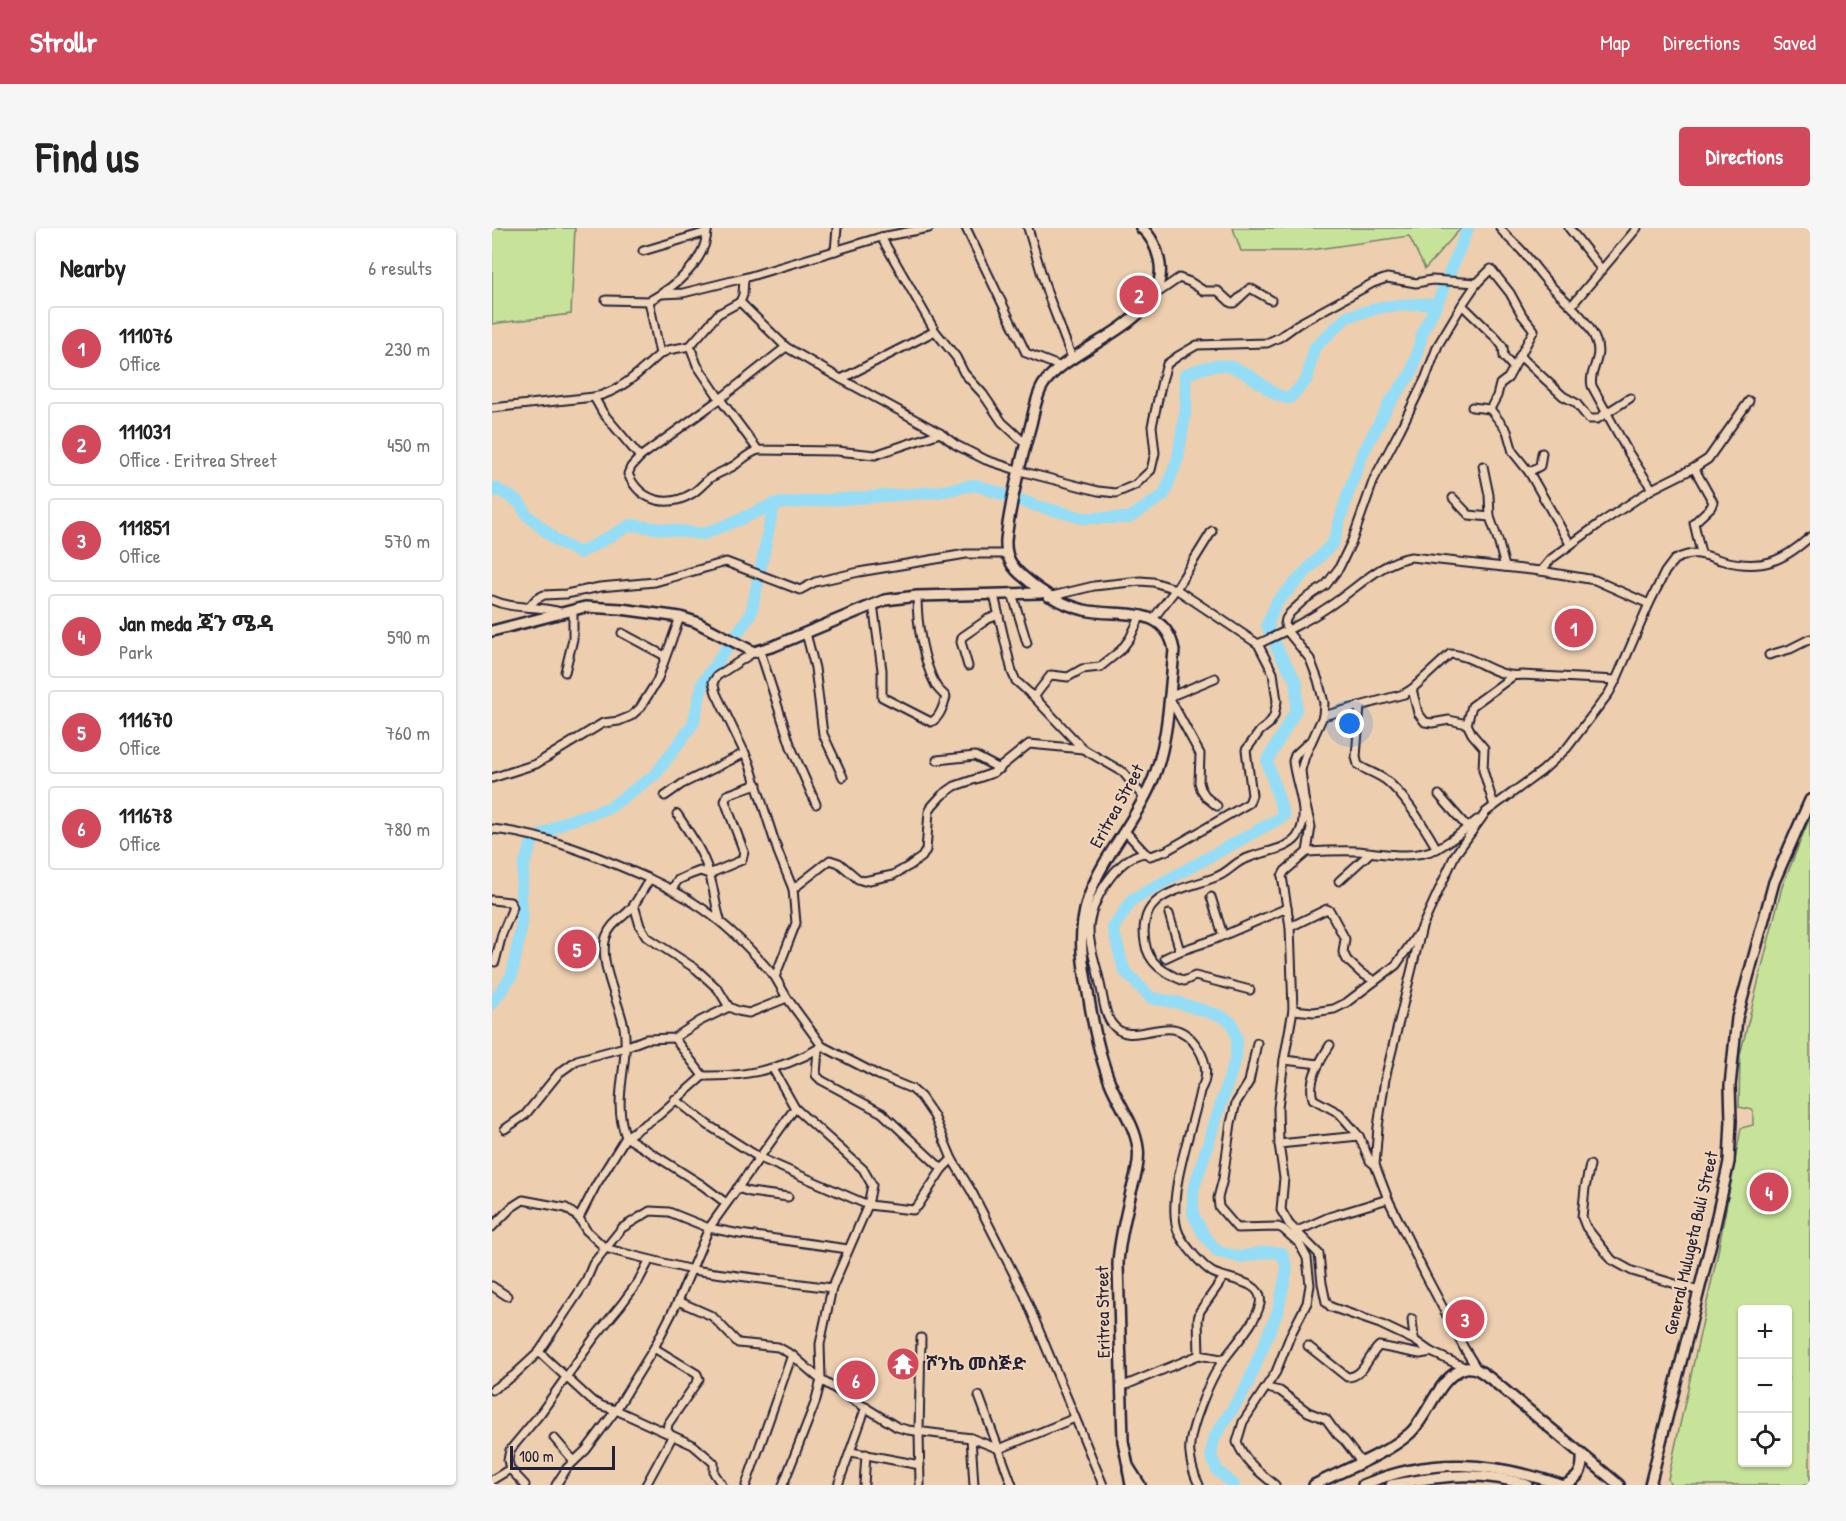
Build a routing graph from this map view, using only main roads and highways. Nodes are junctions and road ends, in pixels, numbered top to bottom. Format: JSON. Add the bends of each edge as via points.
{"nodes":[{"id":1,"x":1143,"y":229,"type":"edge"},
{"id":2,"x":1044,"y":595,"type":"junction"},
{"id":3,"x":492,"y":631,"type":"edge"},
{"id":4,"x":1810,"y":800,"type":"edge"},
{"id":5,"x":1582,"y":1455,"type":"junction"},
{"id":6,"x":1128,"y":1466,"type":"junction"},
{"id":7,"x":1489,"y":1472,"type":"junction"},
{"id":8,"x":1511,"y":1483,"type":"edge"},
{"id":9,"x":1131,"y":1485,"type":"edge"},
{"id":10,"x":1140,"y":1485,"type":"edge"},
{"id":11,"x":1314,"y":1485,"type":"edge"},
{"id":12,"x":1363,"y":1485,"type":"edge"},
{"id":13,"x":1391,"y":1485,"type":"edge"},
{"id":14,"x":1527,"y":1485,"type":"edge"},
{"id":15,"x":1563,"y":1485,"type":"edge"},
{"id":16,"x":1619,"y":1485,"type":"edge"},
{"id":17,"x":1650,"y":1485,"type":"edge"}],
"edges":[{"from":1,"to":2,"type":"main road","name":"Eritrea Street","via":[[1160,260],[1161,272],[1153,296],[1130,322],[1059,366],[1041,389],[1026,444],[1009,519],[1007,554],[1015,570]]},
{"from":2,"to":3,"type":"main road","via":[[897,598],[757,651],[680,617],[621,609],[585,607]]},
{"from":2,"to":6,"type":"main road","name":"Eritrea Street","via":[[1087,610],[1152,619],[1166,630],[1174,650],[1163,746],[1151,784],[1096,875],[1081,943],[1100,1055],[1139,1149],[1119,1248],[1123,1441]]},
{"from":4,"to":17,"type":"main road","name":"General Mulugeta Buli Street","via":[[1774,882],[1737,1018],[1730,1086],[1729,1162]]},
{"from":5,"to":11,"type":"main road","via":[[1477,1370],[1466,1368],[1444,1384],[1408,1435]]},
{"from":5,"to":15,"type":"main road","via":[[1580,1473]]},
{"from":5,"to":16,"type":"main road"},
{"from":6,"to":9,"type":"main road"},
{"from":6,"to":10,"type":"main road","name":"Eritrea Street"},
{"from":7,"to":8,"type":"main road"},
{"from":7,"to":12,"type":"main road","via":[[1467,1464],[1431,1467]]},
{"from":7,"to":13,"type":"main road"},
{"from":7,"to":15,"type":"main road","via":[[1511,1470]]},
{"from":8,"to":14,"type":"main road"}]}
